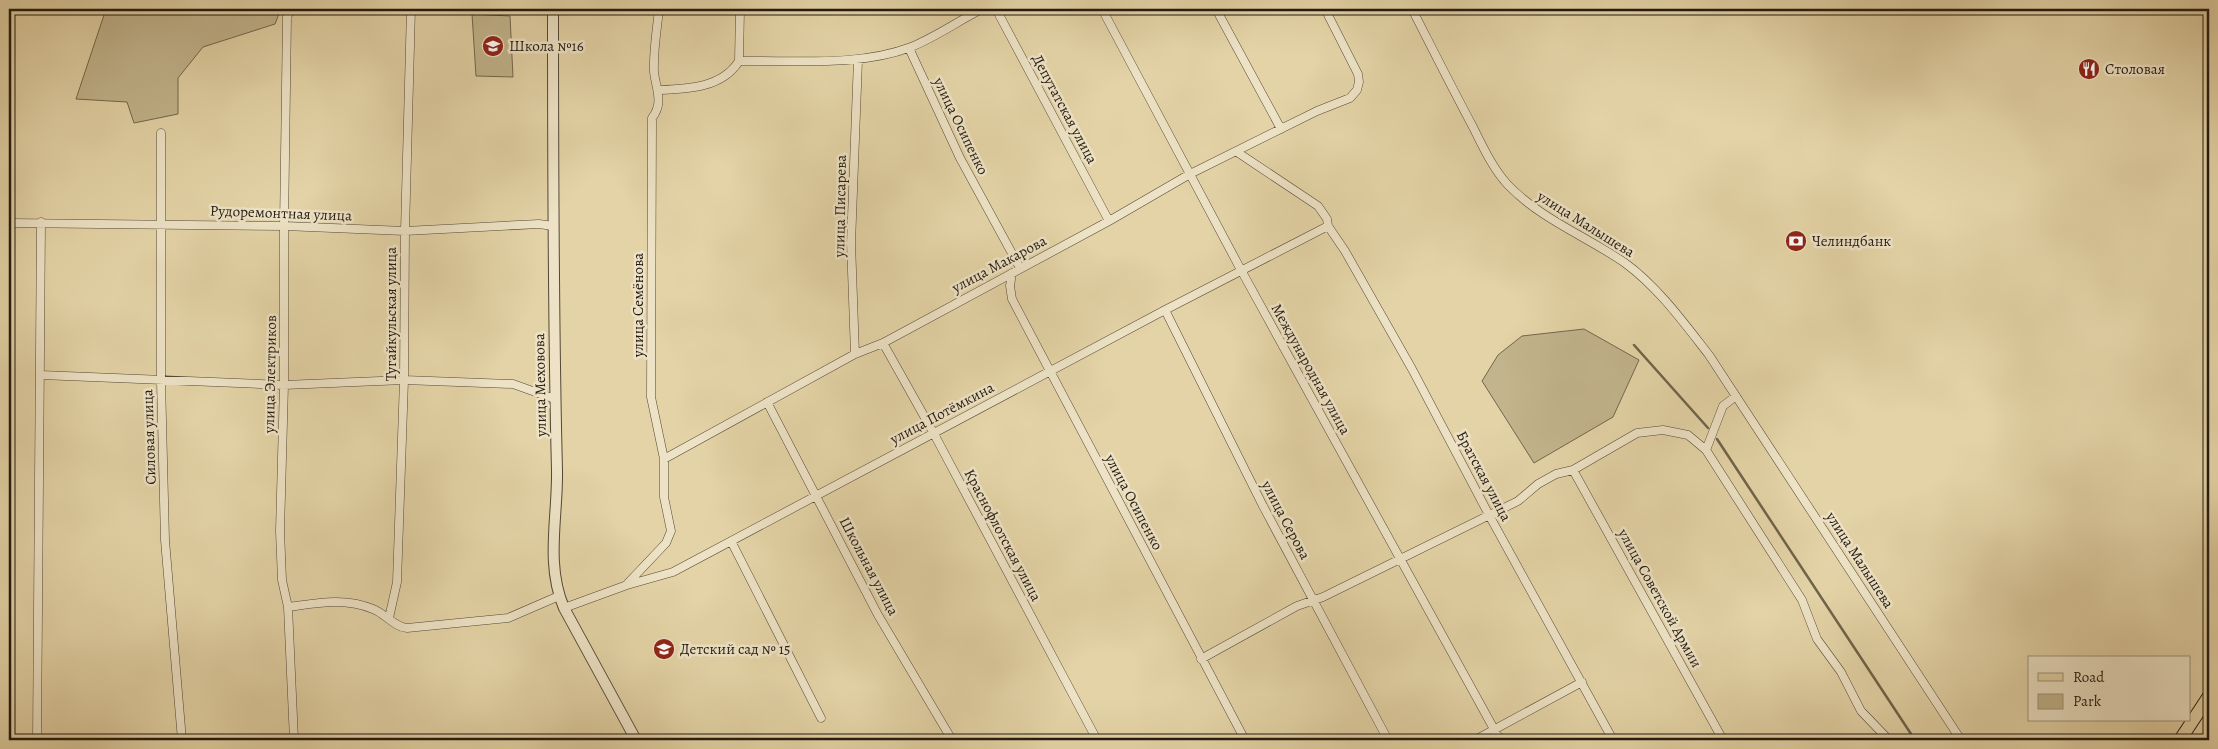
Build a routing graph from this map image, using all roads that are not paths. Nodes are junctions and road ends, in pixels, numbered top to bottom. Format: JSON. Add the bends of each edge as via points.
{"nodes":[{"id":1,"x":292,"y":9,"type":"edge"},
{"id":2,"x":411,"y":9,"type":"edge"},
{"id":3,"x":553,"y":9,"type":"edge"},
{"id":4,"x":659,"y":9,"type":"edge"},
{"id":5,"x":740,"y":9,"type":"edge"},
{"id":6,"x":982,"y":9,"type":"edge"},
{"id":7,"x":996,"y":9,"type":"edge"},
{"id":8,"x":1102,"y":9,"type":"edge"},
{"id":9,"x":1216,"y":9,"type":"edge"},
{"id":10,"x":1325,"y":9,"type":"edge"},
{"id":11,"x":1412,"y":9,"type":"edge"},
{"id":12,"x":909,"y":48,"type":"junction"},
{"id":13,"x":858,"y":60,"type":"junction"},
{"id":14,"x":739,"y":61,"type":"junction"},
{"id":15,"x":659,"y":90,"type":"junction"},
{"id":16,"x":1281,"y":129,"type":"junction"},
{"id":17,"x":161,"y":133,"type":"dead end"},
{"id":18,"x":1236,"y":152,"type":"junction"},
{"id":19,"x":1190,"y":174,"type":"junction"},
{"id":20,"x":1109,"y":221,"type":"junction"},
{"id":21,"x":41,"y":222,"type":"junction"},
{"id":22,"x":9,"y":223,"type":"edge"},
{"id":23,"x":161,"y":223,"type":"junction"},
{"id":24,"x":284,"y":226,"type":"junction"},
{"id":25,"x":553,"y":226,"type":"junction"},
{"id":26,"x":1328,"y":226,"type":"junction"},
{"id":27,"x":405,"y":231,"type":"junction"},
{"id":28,"x":1020,"y":268,"type":"junction"},
{"id":29,"x":1241,"y":270,"type":"junction"},
{"id":30,"x":1012,"y":272,"type":"junction"},
{"id":31,"x":1164,"y":310,"type":"junction"},
{"id":32,"x":883,"y":343,"type":"junction"},
{"id":33,"x":854,"y":354,"type":"junction"},
{"id":34,"x":1051,"y":372,"type":"junction"},
{"id":35,"x":41,"y":375,"type":"junction"},
{"id":36,"x":404,"y":380,"type":"junction"},
{"id":37,"x":161,"y":381,"type":"junction"},
{"id":38,"x":284,"y":385,"type":"junction"},
{"id":39,"x":1736,"y":396,"type":"junction"},
{"id":40,"x":555,"y":399,"type":"junction"},
{"id":41,"x":766,"y":402,"type":"junction"},
{"id":42,"x":933,"y":432,"type":"junction"},
{"id":43,"x":1706,"y":450,"type":"junction"},
{"id":44,"x":664,"y":459,"type":"junction"},
{"id":45,"x":1573,"y":470,"type":"junction"},
{"id":46,"x":816,"y":496,"type":"junction"},
{"id":47,"x":1489,"y":515,"type":"junction"},
{"id":48,"x":731,"y":541,"type":"junction"},
{"id":49,"x":1400,"y":557,"type":"junction"},
{"id":50,"x":627,"y":585,"type":"junction"},
{"id":51,"x":559,"y":596,"type":"junction"},
{"id":52,"x":1313,"y":600,"type":"junction"},
{"id":53,"x":288,"y":607,"type":"junction"},
{"id":54,"x":564,"y":608,"type":"junction"},
{"id":55,"x":389,"y":618,"type":"junction"},
{"id":56,"x":1202,"y":659,"type":"junction"},
{"id":57,"x":1582,"y":682,"type":"junction"},
{"id":58,"x":2209,"y":696,"type":"edge"},
{"id":59,"x":821,"y":718,"type":"dead end"},
{"id":60,"x":1495,"y":731,"type":"junction"},
{"id":61,"x":38,"y":740,"type":"edge"},
{"id":62,"x":182,"y":740,"type":"edge"},
{"id":63,"x":294,"y":740,"type":"edge"},
{"id":64,"x":636,"y":740,"type":"edge"},
{"id":65,"x":952,"y":740,"type":"edge"},
{"id":66,"x":1097,"y":740,"type":"edge"},
{"id":67,"x":1245,"y":740,"type":"edge"},
{"id":68,"x":1388,"y":740,"type":"edge"},
{"id":69,"x":1475,"y":740,"type":"edge"},
{"id":70,"x":1500,"y":740,"type":"edge"},
{"id":71,"x":1614,"y":740,"type":"edge"},
{"id":72,"x":1723,"y":740,"type":"edge"},
{"id":73,"x":1889,"y":740,"type":"edge"},
{"id":74,"x":1960,"y":740,"type":"edge"},
{"id":75,"x":2180,"y":740,"type":"edge"}],
"edges":[{"from":1,"to":24,"type":"street","name":"улица Электриков","via":[[287,17]]},
{"from":2,"to":27,"type":"street","name":"Тугайкульская улица"},
{"from":3,"to":25,"type":"street","name":"улица Меховова"},
{"from":4,"to":15,"type":"street","name":"улица Семёнова","via":[[654,73]]},
{"from":5,"to":14,"type":"street"},
{"from":6,"to":12,"type":"street"},
{"from":7,"to":20,"type":"street","name":"Депутатская улица"},
{"from":8,"to":19,"type":"street","name":"Международная улица"},
{"from":9,"to":16,"type":"street"},
{"from":10,"to":16,"type":"street","name":"улица Макарова","via":[[1358,74],[1357,90],[1350,98]]},
{"from":11,"to":39,"type":"street","name":"улица Малышева","via":[[1484,149],[1507,184],[1525,202],[1625,263],[1653,288],[1709,355]]},
{"from":12,"to":13,"type":"street"},
{"from":12,"to":28,"type":"street","name":"улица Осипенко","via":[[960,158]]},
{"from":13,"to":14,"type":"street"},
{"from":13,"to":33,"type":"street","name":"улица Писарева","via":[[851,243]]},
{"from":14,"to":15,"type":"street","via":[[732,72],[719,80],[690,88]]},
{"from":15,"to":44,"type":"street","name":"улица Семёнова","via":[[658,110],[652,118],[651,397]]},
{"from":16,"to":18,"type":"street","name":"улица Макарова"},
{"from":17,"to":23,"type":"street","name":"Силовая улица"},
{"from":18,"to":19,"type":"street","name":"улица Макарова"},
{"from":18,"to":26,"type":"street","name":"Братская улица","via":[[1318,206]]},
{"from":19,"to":20,"type":"street","name":"улица Макарова"},
{"from":19,"to":29,"type":"street","name":"Международная улица"},
{"from":20,"to":28,"type":"street","name":"улица Макарова"},
{"from":21,"to":22,"type":"street","name":"Рудоремонтная улица"},
{"from":21,"to":23,"type":"street","name":"Рудоремонтная улица"},
{"from":21,"to":35,"type":"street"},
{"from":23,"to":24,"type":"street","name":"Рудоремонтная улица"},
{"from":23,"to":37,"type":"street","name":"Силовая улица"},
{"from":24,"to":27,"type":"street","name":"Рудоремонтная улица"},
{"from":24,"to":38,"type":"street","name":"улица Электриков"},
{"from":25,"to":27,"type":"street","name":"Рудоремонтная улица"},
{"from":25,"to":40,"type":"street","name":"улица Меховова"},
{"from":26,"to":29,"type":"street","name":"улица Потёмкина"},
{"from":26,"to":47,"type":"street","name":"Братская улица","via":[[1412,369]]},
{"from":27,"to":36,"type":"street","name":"Тугайкульская улица"},
{"from":28,"to":30,"type":"street","name":"улица Макарова"},
{"from":29,"to":31,"type":"street","name":"улица Потёмкина"},
{"from":29,"to":49,"type":"street","name":"Международная улица"},
{"from":30,"to":32,"type":"street","name":"улица Макарова"},
{"from":30,"to":34,"type":"street","name":"улица Осипенко","via":[[1012,299]]},
{"from":31,"to":34,"type":"street","name":"улица Потёмкина"},
{"from":31,"to":52,"type":"street","name":"улица Серова"},
{"from":32,"to":33,"type":"street","name":"улица Макарова"},
{"from":32,"to":42,"type":"street","name":"Краснофлотская улица"},
{"from":33,"to":41,"type":"street","name":"улица Макарова"},
{"from":34,"to":42,"type":"street","name":"улица Потёмкина"},
{"from":34,"to":56,"type":"street","name":"улица Осипенко"},
{"from":35,"to":37,"type":"street"},
{"from":35,"to":61,"type":"street"},
{"from":36,"to":38,"type":"street"},
{"from":36,"to":40,"type":"street","via":[[513,384]]},
{"from":36,"to":55,"type":"street","name":"Тугайкульская улица","via":[[397,582]]},
{"from":37,"to":38,"type":"street"},
{"from":37,"to":62,"type":"street","name":"Силовая улица","via":[[165,540]]},
{"from":38,"to":53,"type":"street","name":"улица Электриков","via":[[280,532],[282,580]]},
{"from":39,"to":43,"type":"street","via":[[1723,406]]},
{"from":39,"to":74,"type":"street","name":"улица Малышева"},
{"from":40,"to":51,"type":"street","name":"улица Меховова","via":[[557,476],[553,565]]},
{"from":41,"to":44,"type":"street","name":"улица Макарова"},
{"from":41,"to":46,"type":"street","name":"Школьная улица"},
{"from":42,"to":46,"type":"street","name":"улица Потёмкина"},
{"from":42,"to":66,"type":"street","name":"Краснофлотская улица"},
{"from":43,"to":45,"type":"street","via":[[1688,435],[1663,430],[1637,433]]},
{"from":43,"to":73,"type":"street","via":[[1802,600],[1817,639],[1841,672],[1861,711]]},
{"from":44,"to":50,"type":"street","name":"улица Семёнова","via":[[664,497],[671,531],[666,543]]},
{"from":45,"to":47,"type":"street","via":[[1556,474],[1518,501]]},
{"from":45,"to":72,"type":"street","name":"улица Советской Армии"},
{"from":46,"to":48,"type":"street","name":"улица Потёмкина"},
{"from":46,"to":65,"type":"street","name":"Школьная улица","via":[[878,615]]},
{"from":47,"to":49,"type":"street"},
{"from":47,"to":57,"type":"street","name":"Братская улица"},
{"from":48,"to":50,"type":"street","name":"улица Потёмкина","via":[[673,572]]},
{"from":48,"to":59,"type":"street"},
{"from":49,"to":52,"type":"street"},
{"from":49,"to":60,"type":"street","name":"Международная улица"},
{"from":50,"to":54,"type":"street","name":"улица Потёмкина"},
{"from":51,"to":54,"type":"street","name":"улица Меховова"},
{"from":51,"to":55,"type":"street","via":[[508,618],[473,623],[407,628],[396,625]]},
{"from":52,"to":56,"type":"street"},
{"from":52,"to":68,"type":"street","name":"улица Серова"},
{"from":53,"to":55,"type":"street","via":[[347,602]]},
{"from":53,"to":63,"type":"street","name":"улица Электриков"},
{"from":54,"to":64,"type":"street","name":"улица Меховова"},
{"from":56,"to":67,"type":"street","name":"улица Осипенко"},
{"from":57,"to":60,"type":"street"},
{"from":57,"to":71,"type":"street","name":"Братская улица"},
{"from":58,"to":75,"type":"main road"},
{"from":60,"to":69,"type":"street"},
{"from":60,"to":70,"type":"street","name":"Международная улица"}]}
